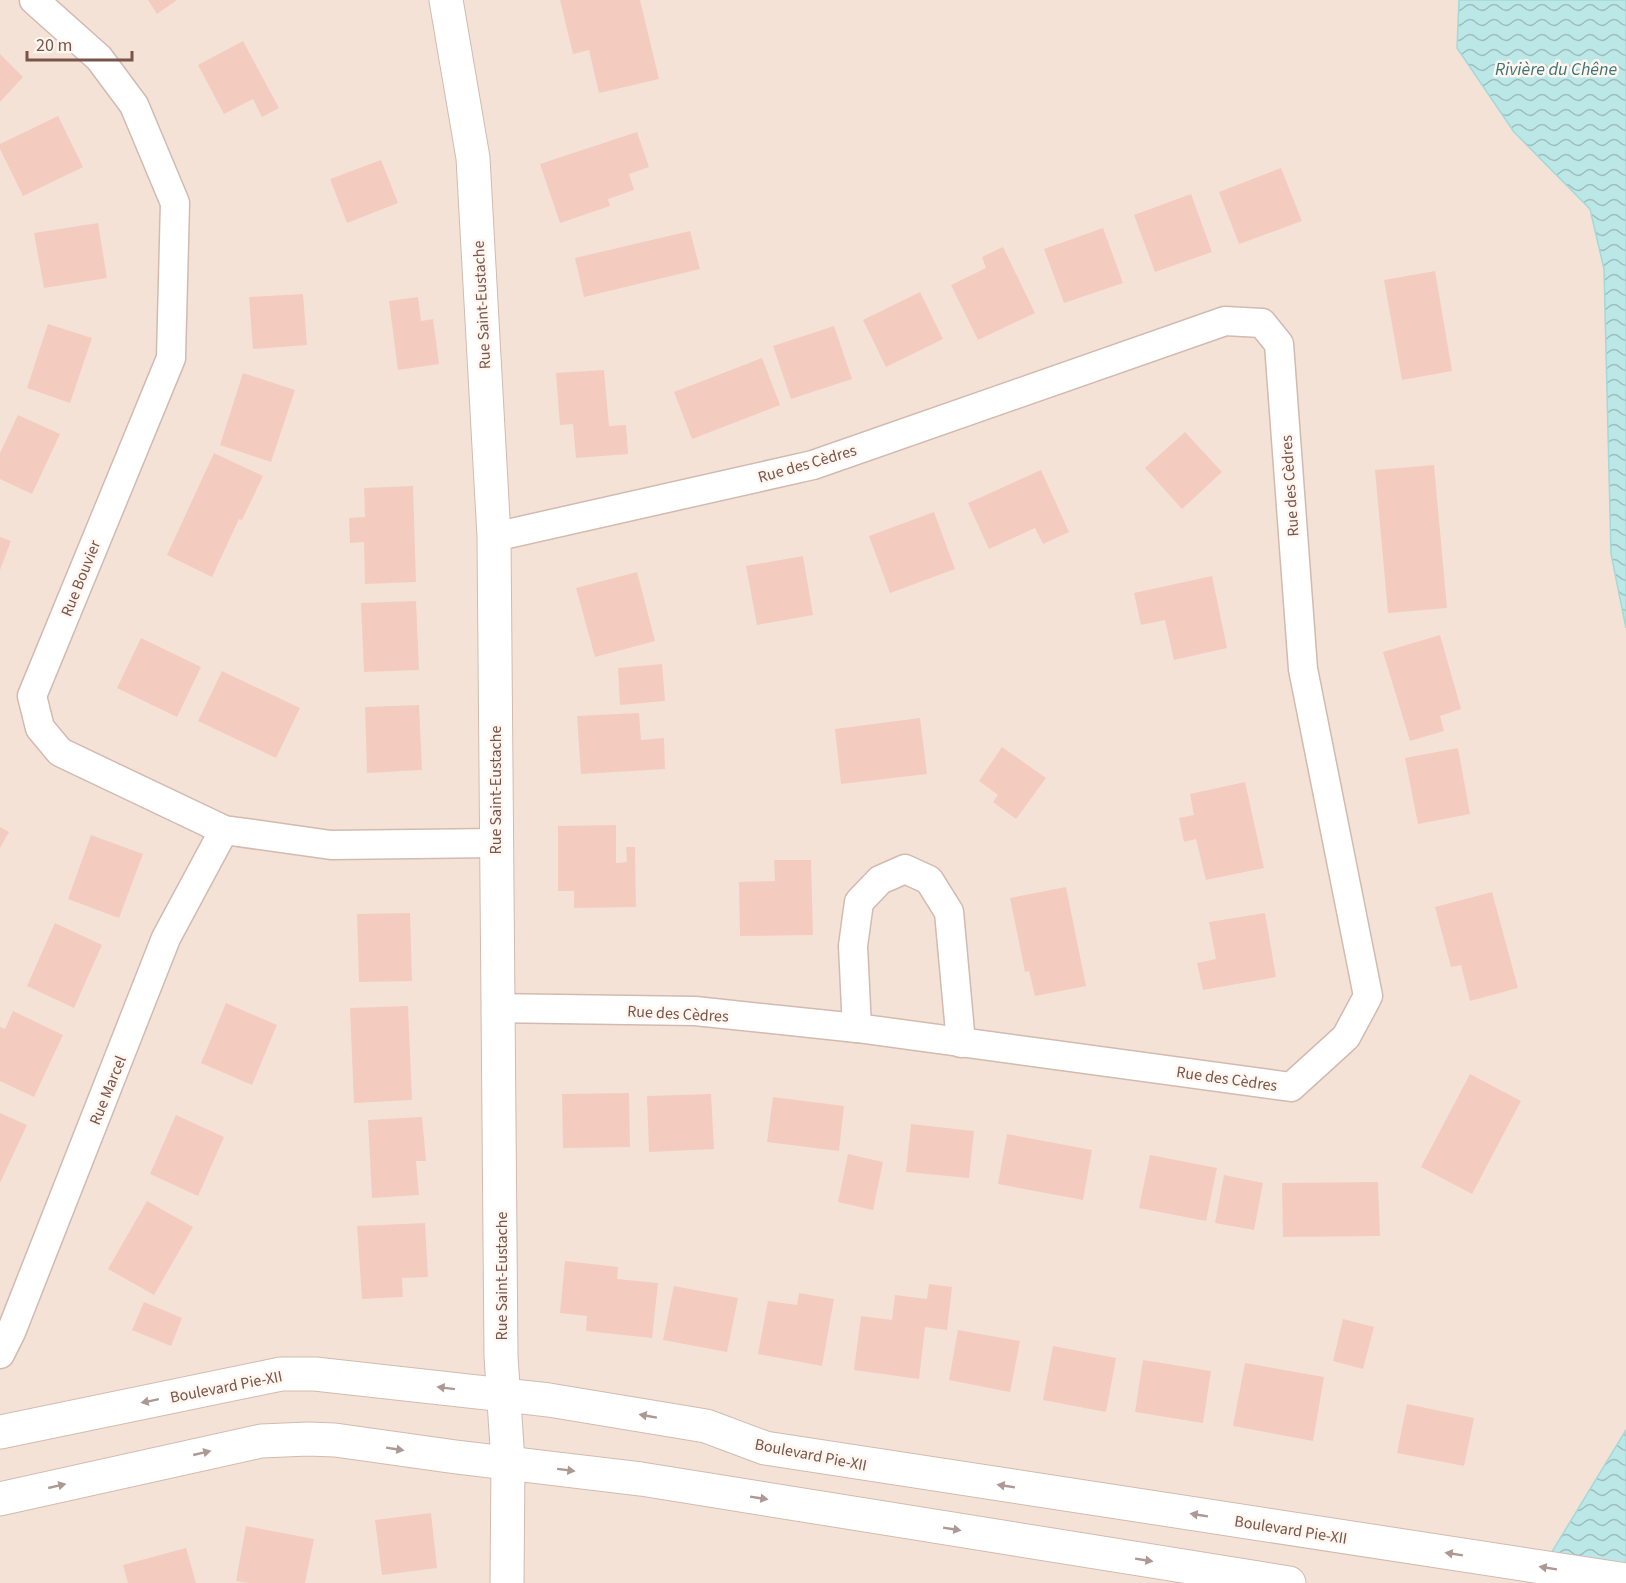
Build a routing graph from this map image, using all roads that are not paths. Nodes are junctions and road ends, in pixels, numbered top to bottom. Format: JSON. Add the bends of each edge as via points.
{"nodes":[{"id":1,"x":34,"y":0,"type":"edge"},
{"id":2,"x":446,"y":0,"type":"edge"},
{"id":3,"x":494,"y":537,"type":"junction"},
{"id":4,"x":224,"y":830,"type":"junction"},
{"id":5,"x":496,"y":843,"type":"junction"},
{"id":6,"x":499,"y":1008,"type":"junction"},
{"id":7,"x":857,"y":1028,"type":"junction"},
{"id":8,"x":961,"y":1043,"type":"junction"},
{"id":9,"x":0,"y":1354,"type":"edge"},
{"id":10,"x":504,"y":1395,"type":"junction"},
{"id":11,"x":0,"y":1432,"type":"edge"},
{"id":12,"x":508,"y":1462,"type":"junction"},
{"id":13,"x":0,"y":1499,"type":"edge"},
{"id":14,"x":1626,"y":1580,"type":"edge"},
{"id":15,"x":507,"y":1583,"type":"edge"},
{"id":16,"x":1289,"y":1583,"type":"edge"}],
"edges":[{"from":1,"to":4,"type":"street","name":"Rue Bouvier","via":[[99,58],[134,105],[175,203],[171,358],[32,696],[40,728],[60,752]]},
{"from":2,"to":3,"type":"street","name":"Rue Saint-Eustache","via":[[472,158]]},
{"from":3,"to":5,"type":"street","name":"Rue Saint-Eustache"},
{"from":3,"to":8,"type":"street","name":"Rue des Cèdres","via":[[813,465],[1225,321],[1262,322],[1279,344],[1303,669],[1368,996],[1346,1037],[1291,1087]]},
{"from":4,"to":5,"type":"street","name":"Rue Bouvier","via":[[331,845]]},
{"from":4,"to":9,"type":"street","name":"Rue Marcel","via":[[166,938]]},
{"from":5,"to":6,"type":"street","name":"Rue Saint-Eustache"},
{"from":6,"to":7,"type":"street","name":"Rue des Cèdres","via":[[695,1011]]},
{"from":6,"to":10,"type":"street","name":"Rue Saint-Eustache"},
{"from":7,"to":8,"type":"street","name":"Rue des Cèdres"},
{"from":7,"to":8,"type":"street","via":[[853,946],[859,902],[880,880],[905,869],[929,880],[949,912]]},
{"from":10,"to":11,"type":"street","name":"Boulevard Pie-XII","one_way":true,"via":[[297,1372]]},
{"from":10,"to":12,"type":"street","name":"Rue Saint-Eustache"},
{"from":14,"to":10,"type":"street","name":"Boulevard Pie-XII","one_way":true,"via":[[765,1449],[706,1426]]},
{"from":13,"to":12,"type":"street","one_way":true,"via":[[230,1447],[278,1440],[335,1440]]},
{"from":12,"to":15,"type":"street","name":"Rue Saint-Eustache"},
{"from":12,"to":16,"type":"street","one_way":true,"via":[[641,1479]]}]}
